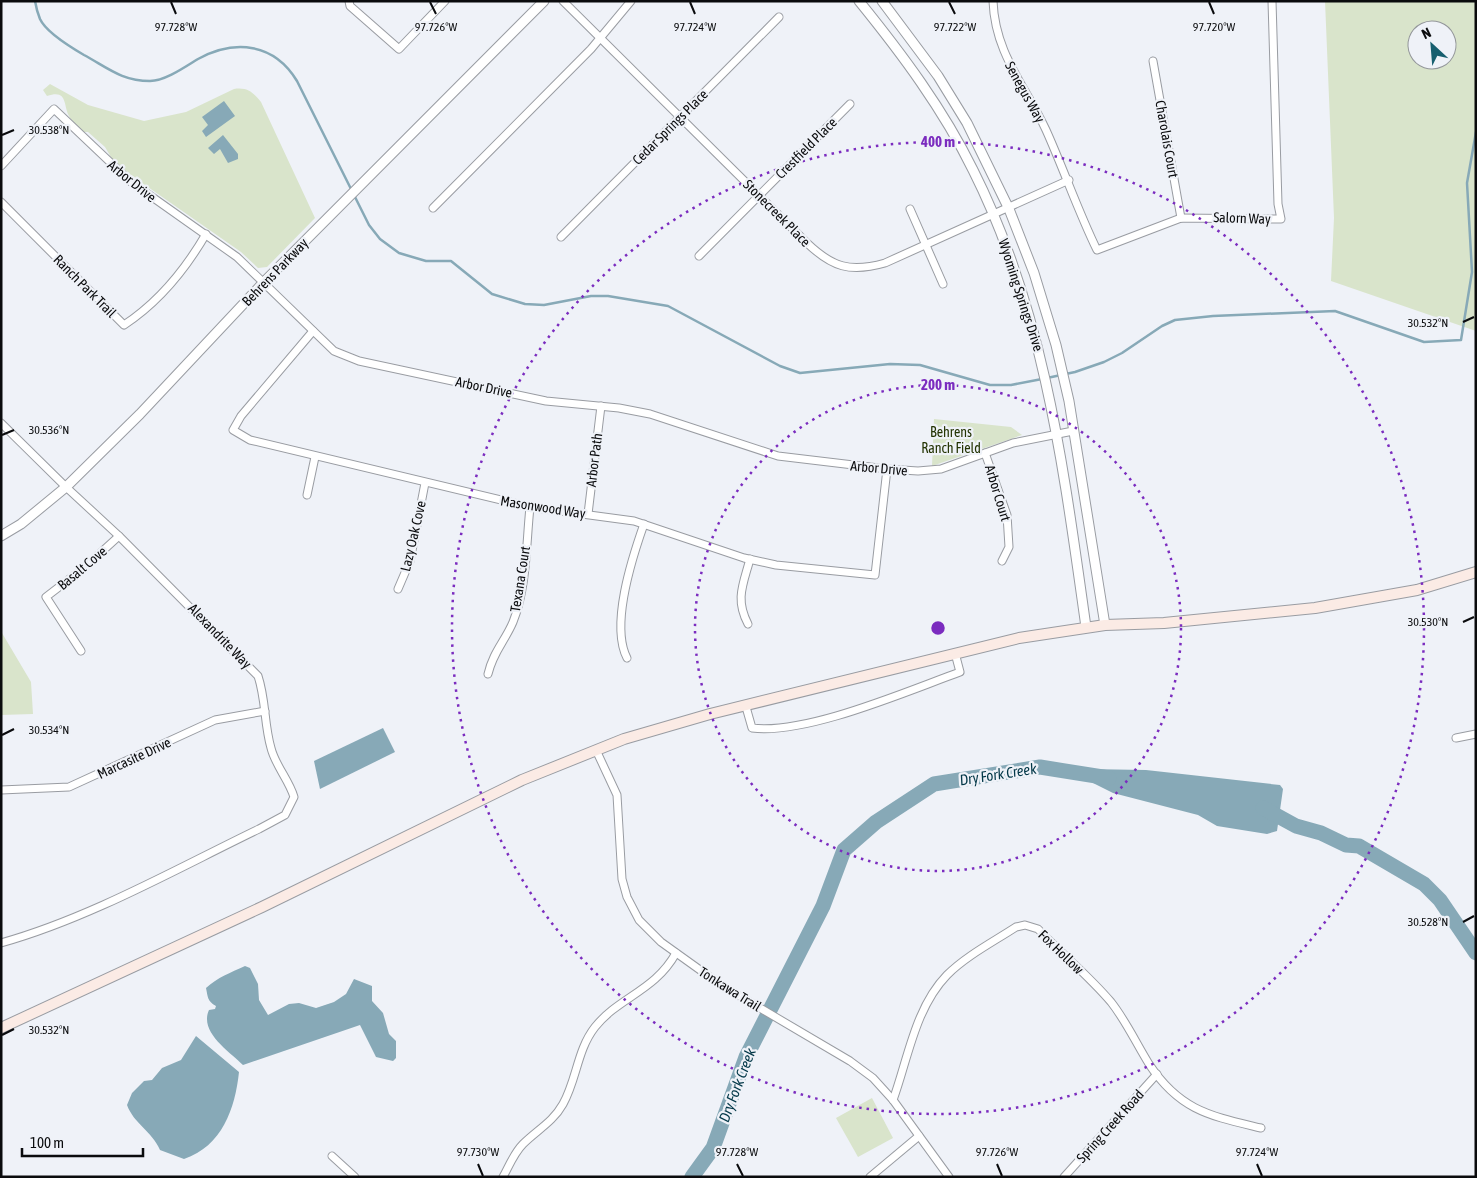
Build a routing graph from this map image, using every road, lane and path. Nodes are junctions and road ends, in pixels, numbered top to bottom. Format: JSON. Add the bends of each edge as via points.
{"nodes":[{"id":1,"x":349,"y":1,"type":"edge"},
{"id":2,"x":445,"y":1,"type":"edge"},
{"id":3,"x":544,"y":1,"type":"edge"},
{"id":4,"x":563,"y":1,"type":"edge"},
{"id":5,"x":630,"y":1,"type":"edge"},
{"id":6,"x":859,"y":1,"type":"edge"},
{"id":7,"x":882,"y":1,"type":"edge"},
{"id":8,"x":993,"y":1,"type":"edge"},
{"id":9,"x":1272,"y":1,"type":"edge"},
{"id":10,"x":780,"y":17,"type":"dead end"},
{"id":11,"x":601,"y":38,"type":"junction"},
{"id":12,"x":1153,"y":61,"type":"dead end"},
{"id":13,"x":850,"y":104,"type":"dead end"},
{"id":14,"x":680,"y":117,"type":"junction"},
{"id":15,"x":1,"y":166,"type":"edge"},
{"id":16,"x":1069,"y":180,"type":"junction"},
{"id":17,"x":759,"y":195,"type":"junction"},
{"id":18,"x":1,"y":202,"type":"edge"},
{"id":19,"x":433,"y":208,"type":"dead end"},
{"id":20,"x":910,"y":208,"type":"dead end"},
{"id":21,"x":1009,"y":209,"type":"junction"},
{"id":22,"x":994,"y":215,"type":"junction"},
{"id":23,"x":1181,"y":218,"type":"junction"},
{"id":24,"x":206,"y":234,"type":"junction"},
{"id":25,"x":561,"y":237,"type":"dead end"},
{"id":26,"x":926,"y":245,"type":"junction"},
{"id":27,"x":699,"y":256,"type":"dead end"},
{"id":28,"x":263,"y":283,"type":"junction"},
{"id":29,"x":944,"y":284,"type":"dead end"},
{"id":30,"x":313,"y":331,"type":"junction"},
{"id":31,"x":601,"y":406,"type":"junction"},
{"id":32,"x":1,"y":423,"type":"edge"},
{"id":33,"x":1072,"y":430,"type":"junction"},
{"id":34,"x":1056,"y":434,"type":"junction"},
{"id":35,"x":985,"y":453,"type":"junction"},
{"id":36,"x":315,"y":457,"type":"junction"},
{"id":37,"x":887,"y":469,"type":"junction"},
{"id":38,"x":425,"y":483,"type":"junction"},
{"id":39,"x":66,"y":487,"type":"junction"},
{"id":40,"x":307,"y":495,"type":"dead end"},
{"id":41,"x":530,"y":507,"type":"junction"},
{"id":42,"x":588,"y":514,"type":"junction"},
{"id":43,"x":644,"y":524,"type":"junction"},
{"id":44,"x":1,"y":536,"type":"edge"},
{"id":45,"x":120,"y":536,"type":"junction"},
{"id":46,"x":750,"y":560,"type":"junction"},
{"id":47,"x":1002,"y":561,"type":"dead end"},
{"id":48,"x":1476,"y":572,"type":"edge"},
{"id":49,"x":398,"y":590,"type":"dead end"},
{"id":50,"x":748,"y":624,"type":"dead end"},
{"id":51,"x":1105,"y":625,"type":"junction"},
{"id":52,"x":1086,"y":628,"type":"junction"},
{"id":53,"x":81,"y":651,"type":"dead end"},
{"id":54,"x":955,"y":653,"type":"junction"},
{"id":55,"x":627,"y":658,"type":"dead end"},
{"id":56,"x":488,"y":674,"type":"dead end"},
{"id":57,"x":746,"y":707,"type":"junction"},
{"id":58,"x":265,"y":711,"type":"junction"},
{"id":59,"x":1476,"y":734,"type":"edge"},
{"id":60,"x":1456,"y":738,"type":"dead end"},
{"id":61,"x":596,"y":750,"type":"junction"},
{"id":62,"x":1,"y":790,"type":"edge"},
{"id":63,"x":1,"y":943,"type":"edge"},
{"id":64,"x":676,"y":953,"type":"junction"},
{"id":65,"x":1,"y":1028,"type":"edge"},
{"id":66,"x":1156,"y":1074,"type":"junction"},
{"id":67,"x":893,"y":1100,"type":"junction"},
{"id":68,"x":1262,"y":1128,"type":"dead end"},
{"id":69,"x":919,"y":1136,"type":"junction"},
{"id":70,"x":332,"y":1156,"type":"dead end"},
{"id":71,"x":355,"y":1177,"type":"edge"},
{"id":72,"x":503,"y":1177,"type":"edge"},
{"id":73,"x":870,"y":1177,"type":"edge"},
{"id":74,"x":949,"y":1177,"type":"edge"},
{"id":75,"x":1064,"y":1177,"type":"edge"}],
"edges":[{"from":1,"to":2,"type":"street","via":[[350,6],[399,49]]},
{"from":3,"to":28,"type":"street","name":"Behrens Parkway"},
{"from":4,"to":11,"type":"street","name":"Stonecreek Place"},
{"from":5,"to":11,"type":"street"},
{"from":6,"to":22,"type":"street","name":"Wyoming Springs Drive","via":[[915,73],[948,123]]},
{"from":7,"to":21,"type":"street","name":"Wyoming Springs Drive","via":[[938,76],[967,123]]},
{"from":8,"to":16,"type":"street","name":"Senegus Way","via":[[1001,48],[1042,122]]},
{"from":9,"to":23,"type":"street","name":"Salorn Way","via":[[1281,219]]},
{"from":10,"to":14,"type":"street","name":"Cedar Springs Place"},
{"from":11,"to":14,"type":"street","name":"Stonecreek Place"},
{"from":11,"to":19,"type":"street"},
{"from":12,"to":23,"type":"street","name":"Charolais Court"},
{"from":13,"to":17,"type":"street","name":"Crestfield Place"},
{"from":14,"to":17,"type":"street","name":"Stonecreek Place"},
{"from":14,"to":25,"type":"street","name":"Cedar Springs Place"},
{"from":15,"to":24,"type":"street","name":"Arbor Drive","via":[[54,108],[131,182]]},
{"from":16,"to":21,"type":"street"},
{"from":16,"to":23,"type":"street","name":"Salorn Way","via":[[1097,250]]},
{"from":17,"to":26,"type":"street","name":"Stonecreek Place","via":[[820,255],[837,264],[868,268]]},
{"from":17,"to":27,"type":"street","name":"Crestfield Place"},
{"from":18,"to":24,"type":"street","name":"Ranch Park Trail","via":[[124,325],[145,311],[188,265]]},
{"from":20,"to":26,"type":"street"},
{"from":21,"to":22,"type":"street"},
{"from":21,"to":33,"type":"street","name":"Wyoming Springs Drive","via":[[1034,273],[1056,345]]},
{"from":22,"to":26,"type":"street","name":"Stonecreek Place"},
{"from":22,"to":34,"type":"street","name":"Wyoming Springs Drive","via":[[1032,322]]},
{"from":24,"to":28,"type":"street","name":"Arbor Drive","via":[[237,256]]},
{"from":26,"to":29,"type":"street"},
{"from":28,"to":30,"type":"street","name":"Arbor Drive"},
{"from":28,"to":39,"type":"street","name":"Behrens Parkway","via":[[140,414]]},
{"from":30,"to":31,"type":"street","name":"Arbor Drive","via":[[334,352],[359,361],[546,401]]},
{"from":30,"to":36,"type":"street","name":"Masonwood Way","via":[[241,416],[233,430],[250,440]]},
{"from":31,"to":37,"type":"street","name":"Arbor Drive","via":[[675,421],[778,456]]},
{"from":31,"to":42,"type":"street","name":"Arbor Path"},
{"from":32,"to":39,"type":"street","name":"Alexandrite Way"},
{"from":33,"to":34,"type":"street","name":"Arbor Drive"},
{"from":33,"to":51,"type":"street","name":"Wyoming Springs Drive"},
{"from":34,"to":35,"type":"street","name":"Arbor Drive"},
{"from":34,"to":52,"type":"street","name":"Wyoming Springs Drive"},
{"from":35,"to":37,"type":"street","name":"Arbor Drive","via":[[930,470]]},
{"from":35,"to":47,"type":"street","name":"Arbor Court","via":[[1007,515],[1009,547]]},
{"from":36,"to":38,"type":"street","name":"Masonwood Way"},
{"from":36,"to":40,"type":"street"},
{"from":37,"to":46,"type":"street","name":"Masonwood Way","via":[[875,575]]},
{"from":38,"to":41,"type":"street","name":"Masonwood Way"},
{"from":38,"to":49,"type":"street","name":"Lazy Oak Cove","via":[[410,561]]},
{"from":39,"to":44,"type":"street","name":"Behrens Parkway"},
{"from":39,"to":45,"type":"street","name":"Alexandrite Way"},
{"from":41,"to":42,"type":"street","name":"Masonwood Way"},
{"from":41,"to":56,"type":"street","name":"Texana Court","via":[[518,605],[512,624],[491,659]]},
{"from":42,"to":43,"type":"street","name":"Masonwood Way"},
{"from":43,"to":46,"type":"street","name":"Masonwood Way"},
{"from":43,"to":55,"type":"street","via":[[630,565],[621,624],[620,640]]},
{"from":45,"to":53,"type":"street","name":"Basalt Cove","via":[[46,597]]},
{"from":45,"to":58,"type":"street","name":"Alexandrite Way","via":[[258,676],[264,693]]},
{"from":46,"to":50,"type":"street","via":[[740,596]]},
{"from":48,"to":51,"type":"main road","via":[[1417,590],[1315,608],[1164,623]]},
{"from":51,"to":52,"type":"main road"},
{"from":52,"to":54,"type":"main road","via":[[1019,638]]},
{"from":54,"to":57,"type":"main road"},
{"from":54,"to":57,"type":"street","via":[[960,672],[814,721],[765,730],[752,728]]},
{"from":57,"to":61,"type":"main road","via":[[710,714]]},
{"from":58,"to":62,"type":"street","name":"Marcasite Drive","via":[[215,720],[70,787]]},
{"from":58,"to":63,"type":"street","name":"Alexandrite Way","via":[[271,751],[294,797],[285,815],[87,912]]},
{"from":59,"to":60,"type":"street"},
{"from":61,"to":64,"type":"street","name":"Tonkawa Trail","via":[[617,795],[620,866],[626,897],[638,920]]},
{"from":61,"to":65,"type":"main road","via":[[522,780],[262,907]]},
{"from":64,"to":67,"type":"street","name":"Tonkawa Trail","via":[[730,990],[862,1069]]},
{"from":64,"to":72,"type":"street","via":[[657,979],[595,1027],[582,1050],[563,1104],[552,1120],[523,1144]]},
{"from":66,"to":67,"type":"street","name":"Fox Hollow","via":[[1105,996],[1038,929],[1025,925],[1016,927],[957,966],[938,986],[918,1022]]},
{"from":66,"to":68,"type":"street","name":"Fox Hollow","via":[[1180,1099],[1203,1113]]},
{"from":66,"to":75,"type":"street","name":"Spring Creek Road"},
{"from":67,"to":69,"type":"street","name":"Tonkawa Trail"},
{"from":69,"to":73,"type":"street"},
{"from":69,"to":74,"type":"street","name":"Tonkawa Trail"},
{"from":70,"to":71,"type":"street"}]}
